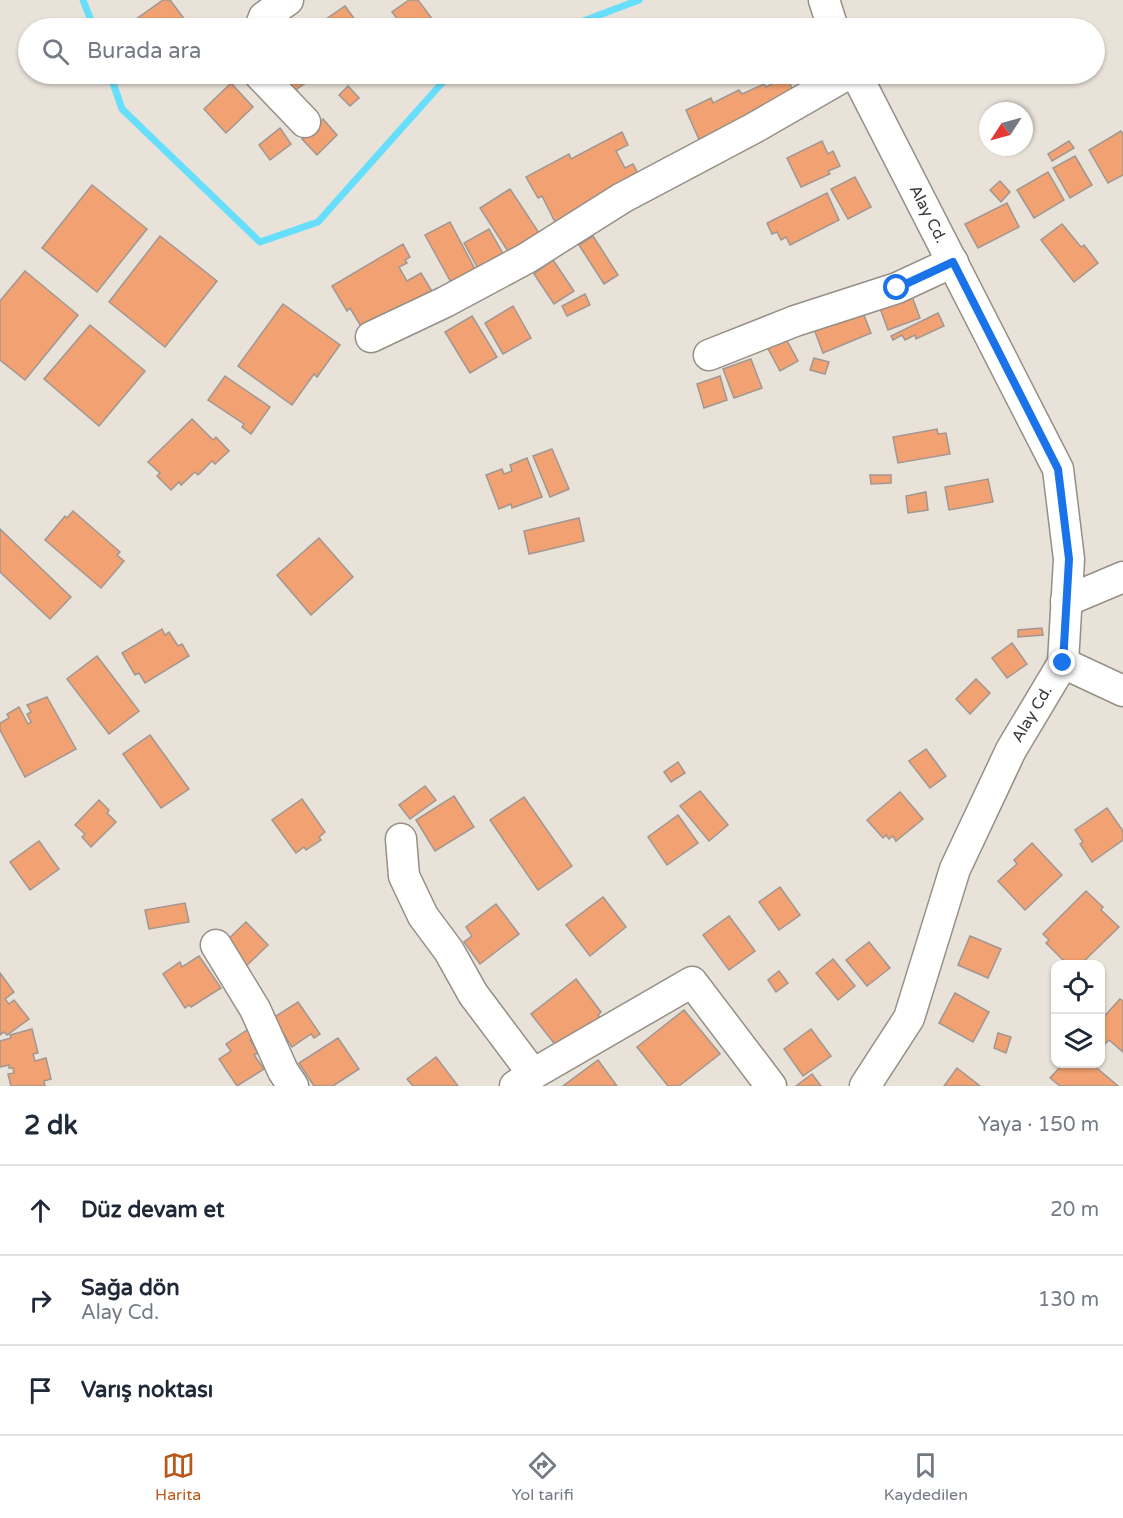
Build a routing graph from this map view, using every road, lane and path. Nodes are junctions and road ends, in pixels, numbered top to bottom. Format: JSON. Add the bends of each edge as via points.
{"nodes":[{"id":1,"x":288,"y":0,"type":"edge"},
{"id":2,"x":264,"y":18,"type":"edge"},
{"id":3,"x":269,"y":84,"type":"edge"},
{"id":4,"x":831,"y":84,"type":"edge"},
{"id":5,"x":861,"y":84,"type":"edge"},
{"id":6,"x":305,"y":122,"type":"dead end"},
{"id":7,"x":953,"y":262,"type":"junction"},
{"id":8,"x":371,"y":337,"type":"dead end"},
{"id":9,"x":709,"y":355,"type":"dead end"},
{"id":10,"x":1123,"y":577,"type":"edge"},
{"id":11,"x":1066,"y":601,"type":"junction"},
{"id":12,"x":1063,"y":663,"type":"junction"},
{"id":13,"x":1123,"y":691,"type":"edge"},
{"id":14,"x":401,"y":839,"type":"dead end"},
{"id":15,"x":216,"y":945,"type":"dead end"},
{"id":16,"x":524,"y":1080,"type":"edge"},
{"id":17,"x":293,"y":1086,"type":"edge"},
{"id":18,"x":771,"y":1086,"type":"edge"},
{"id":19,"x":865,"y":1086,"type":"edge"}],
"edges":[{"from":1,"to":2,"type":"street"},
{"from":3,"to":6,"type":"street"},
{"from":4,"to":8,"type":"street","via":[[622,198],[527,258]]},
{"from":5,"to":7,"type":"street","name":"Alay Cd."},
{"from":7,"to":9,"type":"street","via":[[897,288],[795,321]]},
{"from":7,"to":11,"type":"street","name":"Alay Cd.","via":[[1058,469],[1069,559]]},
{"from":10,"to":11,"type":"street"},
{"from":11,"to":12,"type":"street","name":"Alay Cd."},
{"from":12,"to":13,"type":"street"},
{"from":12,"to":19,"type":"street","name":"Alay Cd.","via":[[1011,750],[955,869],[909,1018]]},
{"from":14,"to":16,"type":"street","via":[[404,876],[423,916]]},
{"from":15,"to":17,"type":"street","via":[[255,1009]]},
{"from":16,"to":18,"type":"street","via":[[692,982]]}]}
